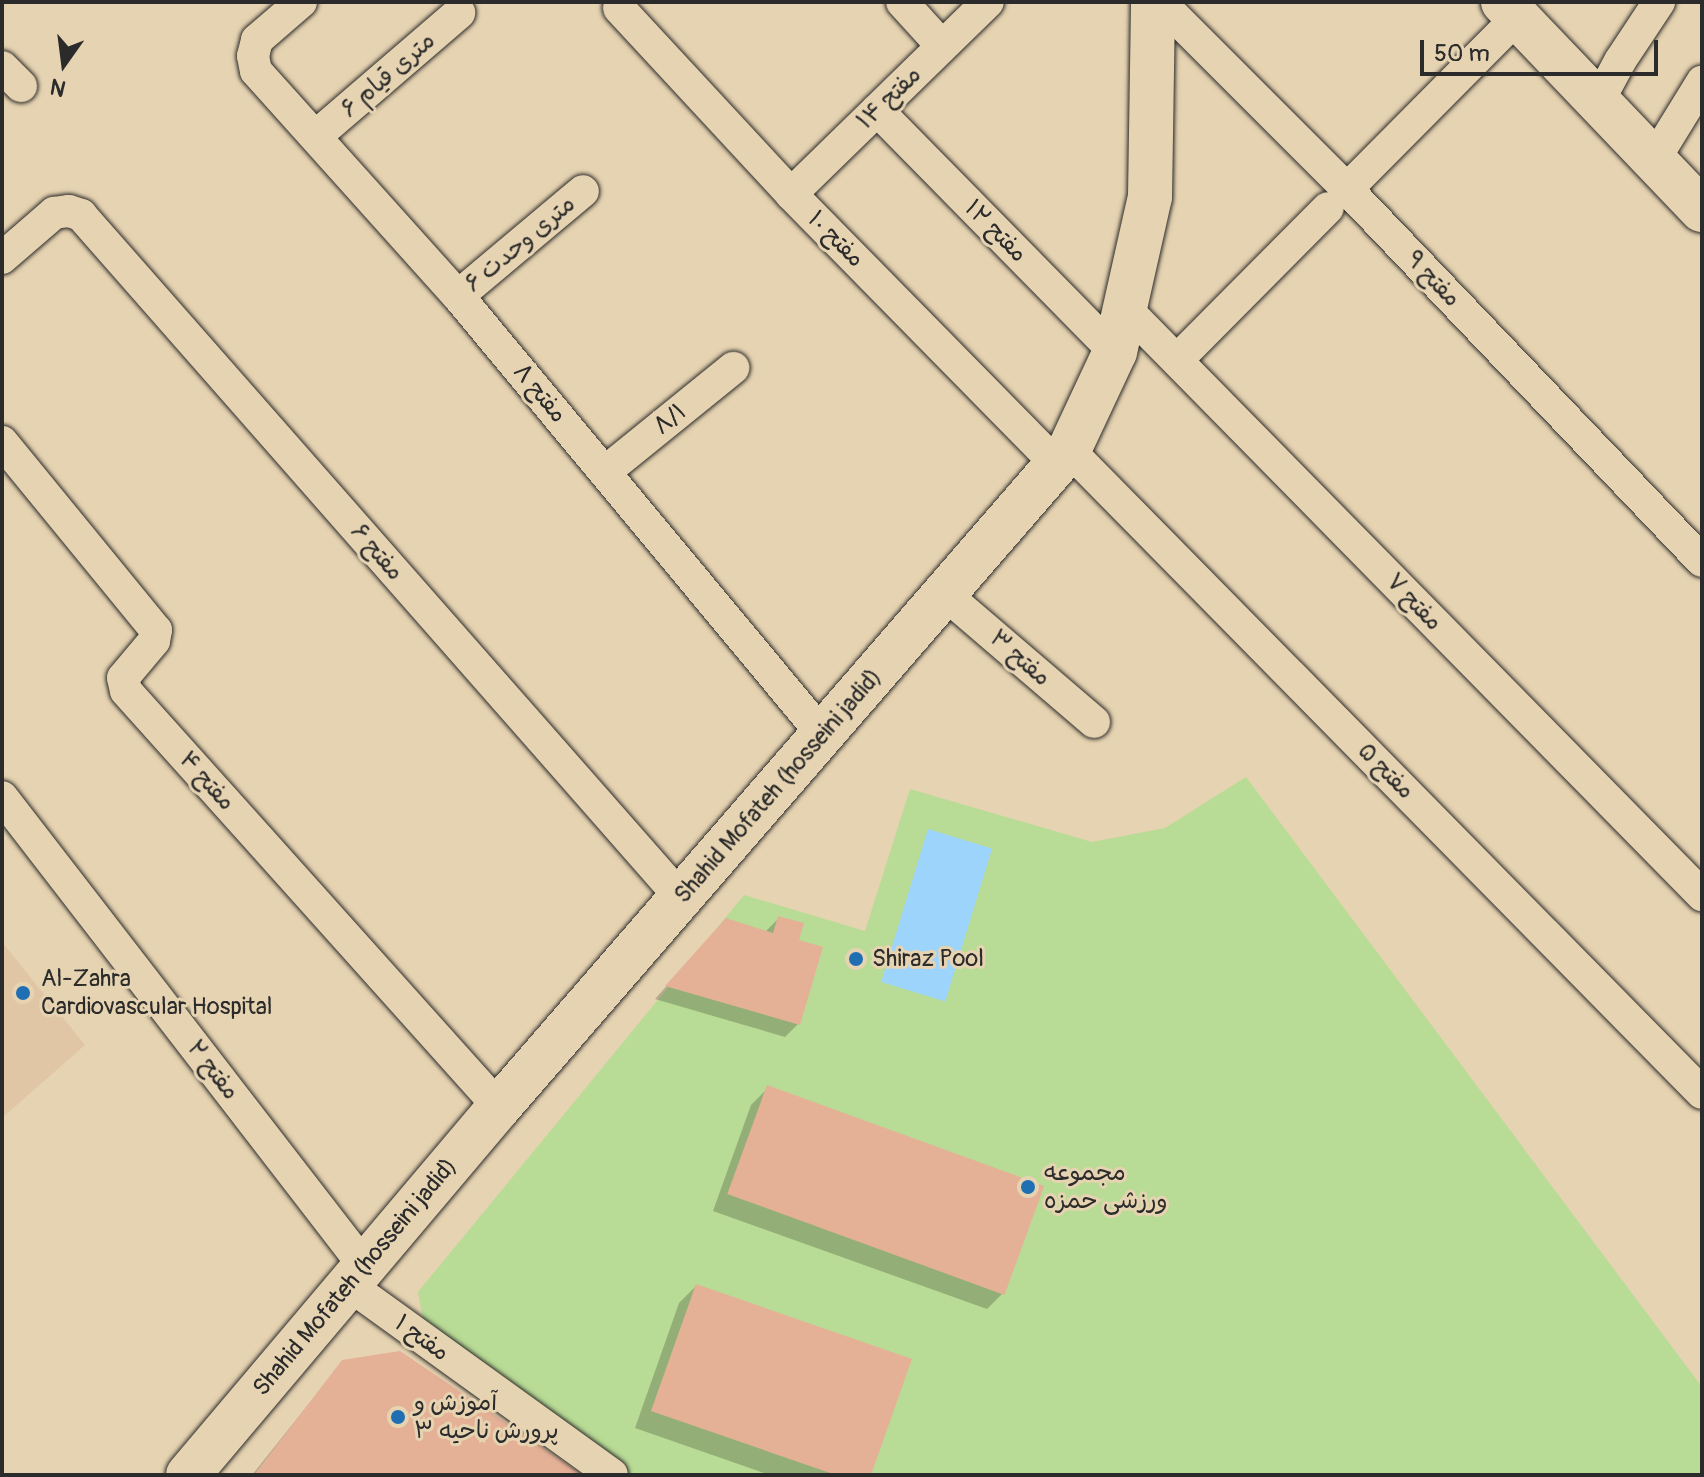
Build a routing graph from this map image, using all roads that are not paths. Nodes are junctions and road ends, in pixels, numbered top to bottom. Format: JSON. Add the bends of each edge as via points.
{"nodes":[{"id":1,"x":902,"y":2,"type":"edge"},
{"id":2,"x":988,"y":2,"type":"edge"},
{"id":3,"x":1153,"y":2,"type":"edge"},
{"id":4,"x":1160,"y":2,"type":"edge"},
{"id":5,"x":1659,"y":2,"type":"edge"},
{"id":6,"x":293,"y":4,"type":"edge"},
{"id":7,"x":619,"y":8,"type":"dead end"},
{"id":8,"x":1520,"y":11,"type":"edge"},
{"id":9,"x":459,"y":13,"type":"dead end"},
{"id":10,"x":942,"y":46,"type":"junction"},
{"id":11,"x":1702,"y":82,"type":"edge"},
{"id":12,"x":1598,"y":102,"type":"junction"},
{"id":13,"x":877,"y":110,"type":"junction"},
{"id":14,"x":316,"y":136,"type":"junction"},
{"id":15,"x":1654,"y":160,"type":"junction"},
{"id":16,"x":583,"y":191,"type":"dead end"},
{"id":17,"x":791,"y":194,"type":"junction"},
{"id":18,"x":1337,"y":198,"type":"junction"},
{"id":19,"x":1702,"y":210,"type":"edge"},
{"id":20,"x":2,"y":258,"type":"edge"},
{"id":21,"x":458,"y":296,"type":"junction"},
{"id":22,"x":1126,"y":309,"type":"junction"},
{"id":23,"x":1115,"y":352,"type":"junction"},
{"id":24,"x":1177,"y":360,"type":"junction"},
{"id":25,"x":733,"y":368,"type":"dead end"},
{"id":26,"x":2,"y":442,"type":"edge"},
{"id":27,"x":1064,"y":458,"type":"junction"},
{"id":28,"x":606,"y":471,"type":"junction"},
{"id":29,"x":1702,"y":561,"type":"edge"},
{"id":30,"x":946,"y":595,"type":"junction"},
{"id":31,"x":1094,"y":722,"type":"dead end"},
{"id":32,"x":823,"y":735,"type":"junction"},
{"id":33,"x":2,"y":797,"type":"edge"},
{"id":34,"x":1702,"y":895,"type":"edge"},
{"id":35,"x":681,"y":898,"type":"junction"},
{"id":36,"x":1702,"y":1093,"type":"edge"},
{"id":37,"x":499,"y":1107,"type":"junction"},
{"id":38,"x":357,"y":1276,"type":"junction"},
{"id":39,"x":188,"y":1475,"type":"edge"},
{"id":40,"x":612,"y":1475,"type":"edge"}],
"edges":[{"from":1,"to":10,"type":"street"},
{"from":2,"to":10,"type":"street","name":"مفتح ۱۴"},
{"from":3,"to":22,"type":"street","name":"Shahid Mofateh (hosseini jadid)","via":[[1150,197]]},
{"from":4,"to":18,"type":"street","name":"مفتح ۹"},
{"from":5,"to":12,"type":"street"},
{"from":6,"to":14,"type":"street","name":"مفتح ۸","via":[[257,40],[253,56],[256,71]]},
{"from":7,"to":17,"type":"street","name":"مفتح ۱۰"},
{"from":8,"to":12,"type":"street"},
{"from":8,"to":18,"type":"street"},
{"from":9,"to":14,"type":"street","name":"۶ متری قیام"},
{"from":10,"to":13,"type":"street","name":"مفتح ۱۴"},
{"from":11,"to":15,"type":"street"},
{"from":12,"to":15,"type":"street"},
{"from":13,"to":17,"type":"street","name":"مفتح ۱۴"},
{"from":13,"to":23,"type":"street","name":"مفتح ۱۲"},
{"from":14,"to":21,"type":"street","name":"مفتح ۸"},
{"from":15,"to":19,"type":"street"},
{"from":16,"to":21,"type":"street","name":"۶ متری وحدت"},
{"from":17,"to":27,"type":"street","name":"مفتح ۱۰"},
{"from":18,"to":24,"type":"street"},
{"from":18,"to":29,"type":"street","name":"مفتح ۹"},
{"from":20,"to":35,"type":"street","name":"مفتح ۶","via":[[54,213],[81,215]]},
{"from":21,"to":28,"type":"street","name":"مفتح ۸"},
{"from":22,"to":23,"type":"street","name":"Shahid Mofateh (hosseini jadid)"},
{"from":22,"to":24,"type":"street","name":"مفتح ۷"},
{"from":23,"to":27,"type":"street","name":"Shahid Mofateh (hosseini jadid)"},
{"from":24,"to":34,"type":"street","name":"مفتح ۷"},
{"from":25,"to":28,"type":"street","name":"۸/۱"},
{"from":26,"to":37,"type":"street","name":"مفتح ۴","via":[[156,630],[154,641],[123,678],[126,691]]},
{"from":27,"to":30,"type":"street","name":"Shahid Mofateh (hosseini jadid)"},
{"from":27,"to":36,"type":"street","name":"مفتح ۵"},
{"from":28,"to":32,"type":"street","name":"مفتح ۸"},
{"from":30,"to":31,"type":"street","name":"مفتح ۳"},
{"from":30,"to":32,"type":"street","name":"Shahid Mofateh (hosseini jadid)"},
{"from":32,"to":35,"type":"street","name":"Shahid Mofateh (hosseini jadid)"},
{"from":33,"to":38,"type":"street","name":"مفتح ۲"},
{"from":35,"to":37,"type":"street","name":"Shahid Mofateh (hosseini jadid)"},
{"from":37,"to":38,"type":"street","name":"Shahid Mofateh (hosseini jadid)"},
{"from":38,"to":39,"type":"street","name":"Shahid Mofateh (hosseini jadid)"},
{"from":38,"to":40,"type":"street","name":"مفتح ۱"}]}
